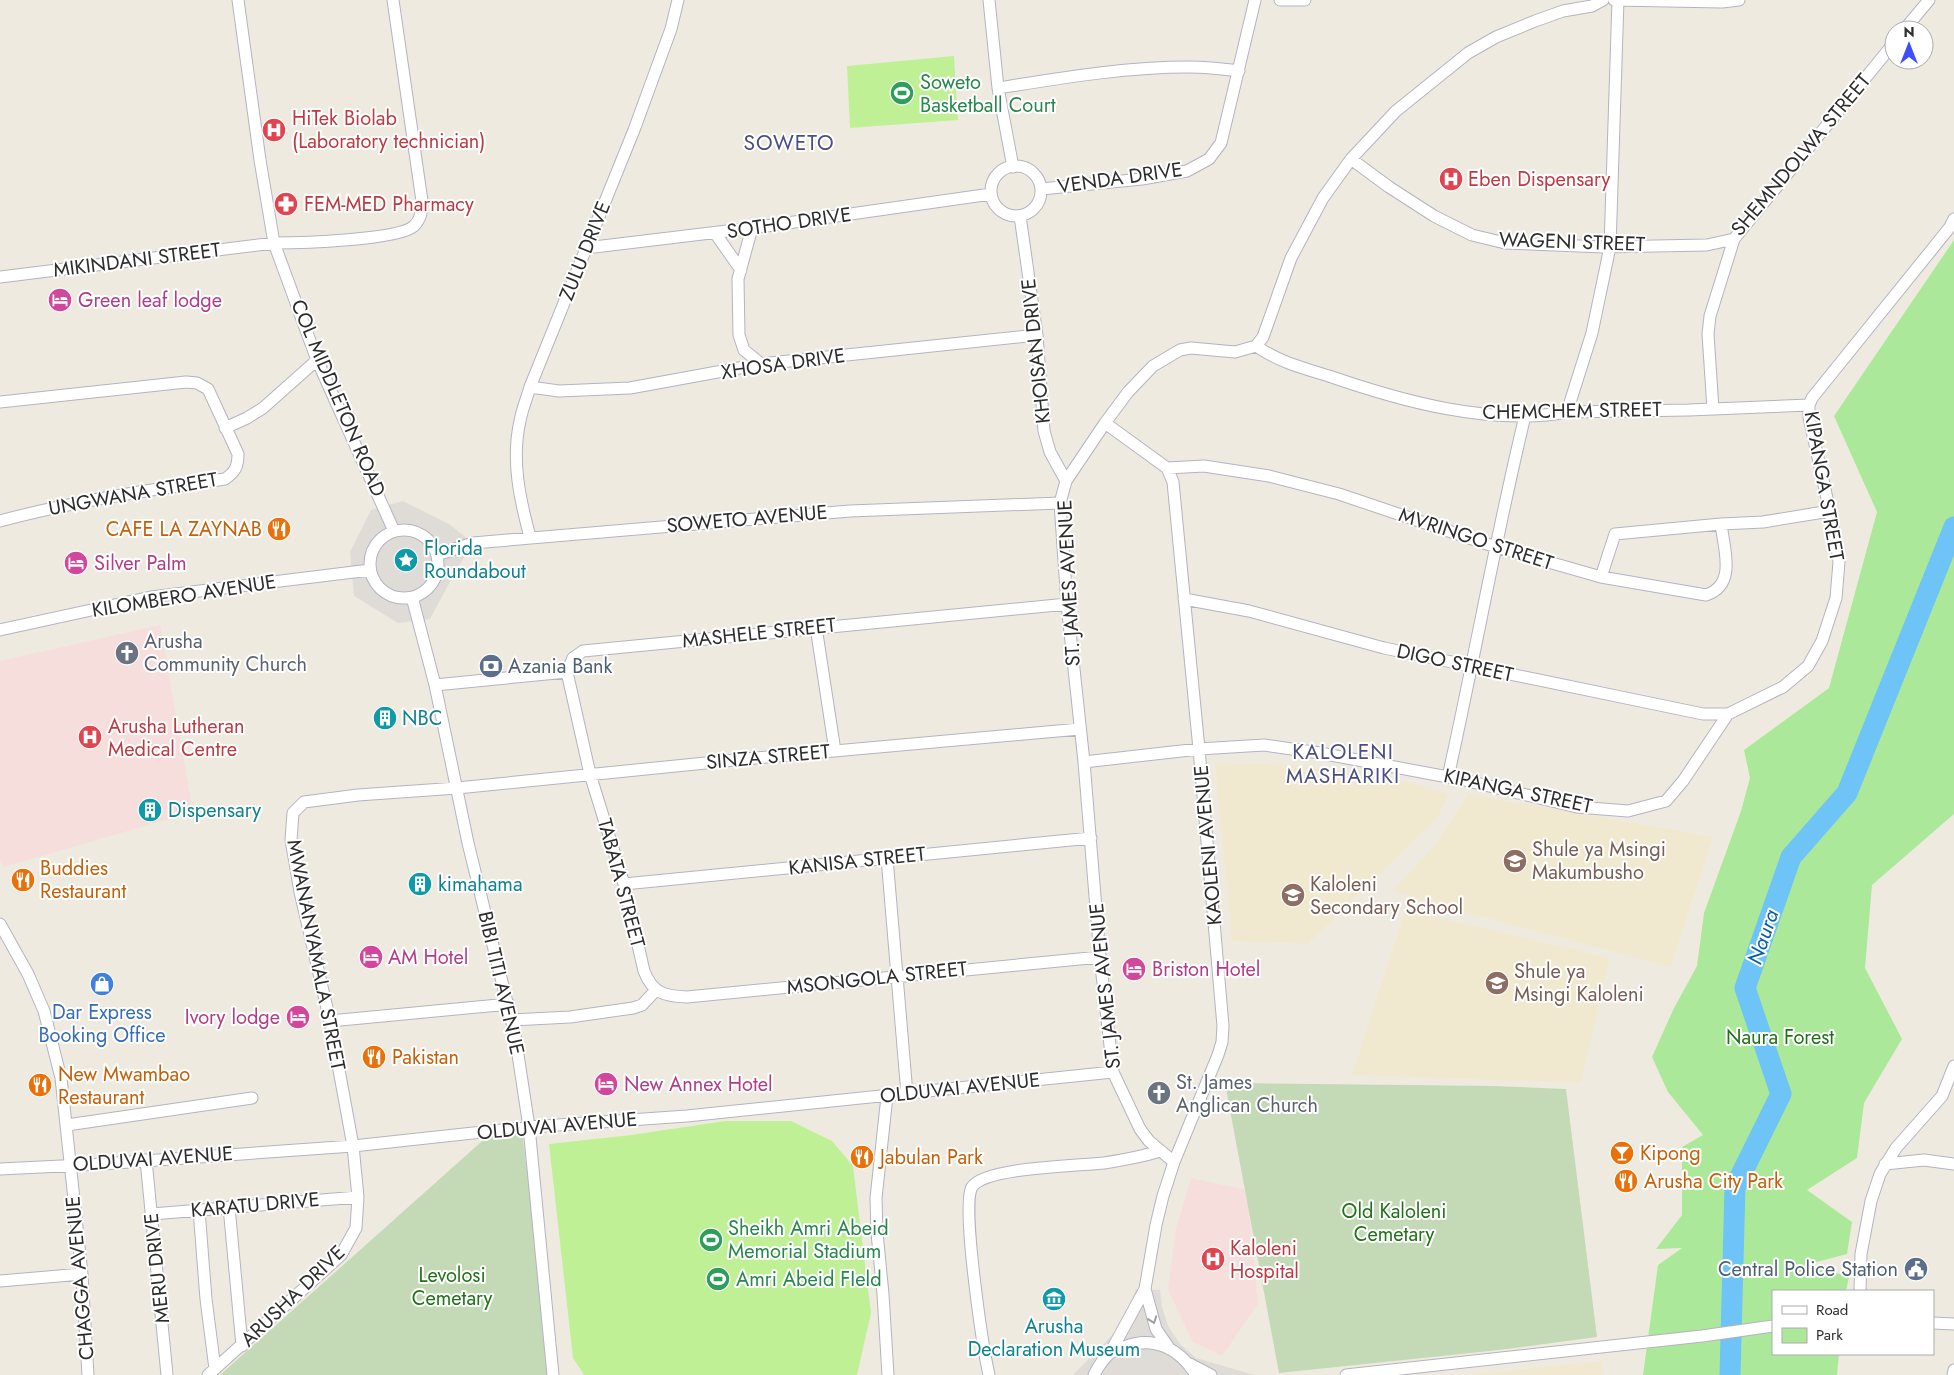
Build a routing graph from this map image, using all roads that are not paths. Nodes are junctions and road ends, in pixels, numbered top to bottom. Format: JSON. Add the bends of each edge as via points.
{"nodes":[{"id":1,"x":238,"y":0,"type":"edge"},
{"id":2,"x":393,"y":0,"type":"edge"},
{"id":3,"x":678,"y":0,"type":"edge"},
{"id":4,"x":988,"y":0,"type":"edge"},
{"id":5,"x":1256,"y":0,"type":"edge"},
{"id":6,"x":1280,"y":0,"type":"edge"},
{"id":7,"x":1305,"y":0,"type":"edge"},
{"id":8,"x":1603,"y":0,"type":"edge"},
{"id":9,"x":1616,"y":0,"type":"edge"},
{"id":10,"x":1739,"y":0,"type":"edge"},
{"id":11,"x":1929,"y":0,"type":"edge"},
{"id":12,"x":1912,"y":20,"type":"edge"},
{"id":13,"x":1884,"y":54,"type":"edge"},
{"id":14,"x":1239,"y":70,"type":"junction"},
{"id":15,"x":998,"y":88,"type":"junction"},
{"id":16,"x":1350,"y":159,"type":"junction"},
{"id":17,"x":1013,"y":167,"type":"junction"},
{"id":18,"x":1041,"y":189,"type":"junction"},
{"id":19,"x":991,"y":194,"type":"junction"},
{"id":20,"x":1020,"y":216,"type":"junction"},
{"id":21,"x":1954,"y":219,"type":"edge"},
{"id":22,"x":752,"y":228,"type":"junction"},
{"id":23,"x":715,"y":233,"type":"junction"},
{"id":24,"x":1730,"y":240,"type":"junction"},
{"id":25,"x":274,"y":243,"type":"junction"},
{"id":26,"x":1610,"y":247,"type":"junction"},
{"id":27,"x":586,"y":248,"type":"junction"},
{"id":28,"x":741,"y":270,"type":"junction"},
{"id":29,"x":0,"y":278,"type":"edge"},
{"id":30,"x":1037,"y":335,"type":"junction"},
{"id":31,"x":1256,"y":346,"type":"junction"},
{"id":32,"x":317,"y":360,"type":"junction"},
{"id":33,"x":761,"y":364,"type":"junction"},
{"id":34,"x":530,"y":387,"type":"junction"},
{"id":35,"x":0,"y":402,"type":"edge"},
{"id":36,"x":1808,"y":405,"type":"junction"},
{"id":37,"x":1713,"y":409,"type":"junction"},
{"id":38,"x":1567,"y":412,"type":"junction"},
{"id":39,"x":1525,"y":416,"type":"junction"},
{"id":40,"x":1104,"y":423,"type":"junction"},
{"id":41,"x":225,"y":428,"type":"junction"},
{"id":42,"x":1168,"y":468,"type":"junction"},
{"id":43,"x":1066,"y":481,"type":"junction"},
{"id":44,"x":1060,"y":503,"type":"junction"},
{"id":45,"x":1830,"y":511,"type":"junction"},
{"id":46,"x":0,"y":521,"type":"edge"},
{"id":47,"x":1721,"y":524,"type":"junction"},
{"id":48,"x":394,"y":531,"type":"junction"},
{"id":49,"x":530,"y":537,"type":"junction"},
{"id":50,"x":1496,"y":547,"type":"junction"},
{"id":51,"x":437,"y":555,"type":"junction"},
{"id":52,"x":370,"y":570,"type":"junction"},
{"id":53,"x":1601,"y":577,"type":"junction"},
{"id":54,"x":412,"y":597,"type":"junction"},
{"id":55,"x":1184,"y":599,"type":"junction"},
{"id":56,"x":1067,"y":604,"type":"junction"},
{"id":57,"x":816,"y":627,"type":"junction"},
{"id":58,"x":0,"y":630,"type":"edge"},
{"id":59,"x":1472,"y":666,"type":"junction"},
{"id":60,"x":567,"y":672,"type":"junction"},
{"id":61,"x":435,"y":685,"type":"junction"},
{"id":62,"x":1728,"y":714,"type":"junction"},
{"id":63,"x":1080,"y":729,"type":"junction"},
{"id":64,"x":1200,"y":748,"type":"junction"},
{"id":65,"x":835,"y":750,"type":"junction"},
{"id":66,"x":1084,"y":762,"type":"junction"},
{"id":67,"x":590,"y":774,"type":"junction"},
{"id":68,"x":1448,"y":777,"type":"junction"},
{"id":69,"x":457,"y":788,"type":"junction"},
{"id":70,"x":1091,"y":838,"type":"junction"},
{"id":71,"x":886,"y":858,"type":"junction"},
{"id":72,"x":624,"y":884,"type":"junction"},
{"id":73,"x":0,"y":924,"type":"edge"},
{"id":74,"x":1100,"y":957,"type":"junction"},
{"id":75,"x":897,"y":975,"type":"junction"},
{"id":76,"x":656,"y":990,"type":"junction"},
{"id":77,"x":509,"y":1004,"type":"junction"},
{"id":78,"x":512,"y":1020,"type":"junction"},
{"id":79,"x":330,"y":1021,"type":"junction"},
{"id":80,"x":1954,"y":1066,"type":"edge"},
{"id":81,"x":1112,"y":1072,"type":"junction"},
{"id":82,"x":907,"y":1094,"type":"junction"},
{"id":83,"x":886,"y":1096,"type":"junction"},
{"id":84,"x":252,"y":1098,"type":"dead end"},
{"id":85,"x":67,"y":1125,"type":"junction"},
{"id":86,"x":530,"y":1127,"type":"junction"},
{"id":87,"x":353,"y":1146,"type":"junction"},
{"id":88,"x":1160,"y":1151,"type":"junction"},
{"id":89,"x":146,"y":1160,"type":"junction"},
{"id":90,"x":1174,"y":1162,"type":"junction"},
{"id":91,"x":70,"y":1164,"type":"junction"},
{"id":92,"x":1886,"y":1164,"type":"junction"},
{"id":93,"x":1954,"y":1164,"type":"edge"},
{"id":94,"x":0,"y":1169,"type":"edge"},
{"id":95,"x":358,"y":1197,"type":"junction"},
{"id":96,"x":228,"y":1208,"type":"junction"},
{"id":97,"x":199,"y":1210,"type":"junction"},
{"id":98,"x":152,"y":1214,"type":"junction"},
{"id":99,"x":82,"y":1274,"type":"junction"},
{"id":100,"x":0,"y":1281,"type":"edge"},
{"id":101,"x":1145,"y":1289,"type":"junction"},
{"id":102,"x":1860,"y":1290,"type":"edge"},
{"id":103,"x":1934,"y":1323,"type":"edge"},
{"id":104,"x":1954,"y":1324,"type":"edge"},
{"id":105,"x":1772,"y":1326,"type":"edge"},
{"id":106,"x":242,"y":1346,"type":"junction"},
{"id":107,"x":1169,"y":1348,"type":"junction"},
{"id":108,"x":1110,"y":1353,"type":"junction"},
{"id":109,"x":1188,"y":1363,"type":"junction"},
{"id":110,"x":1954,"y":1370,"type":"edge"},
{"id":111,"x":212,"y":1372,"type":"edge"},
{"id":112,"x":88,"y":1375,"type":"edge"},
{"id":113,"x":168,"y":1375,"type":"edge"},
{"id":114,"x":553,"y":1375,"type":"edge"},
{"id":115,"x":888,"y":1375,"type":"edge"},
{"id":116,"x":989,"y":1375,"type":"edge"},
{"id":117,"x":1094,"y":1375,"type":"edge"},
{"id":118,"x":1196,"y":1375,"type":"edge"},
{"id":119,"x":1211,"y":1375,"type":"edge"},
{"id":120,"x":1346,"y":1375,"type":"edge"},
{"id":121,"x":1953,"y":1375,"type":"edge"}],
"edges":[{"from":1,"to":25,"type":"street","name":"COL MIDDLETON ROAD"},
{"from":2,"to":25,"type":"street","name":"MIKINDANI STREET","via":[[422,201],[419,220],[413,228],[403,232],[313,243]]},
{"from":3,"to":27,"type":"street","name":"ZULU DRIVE","via":[[634,130]]},
{"from":4,"to":15,"type":"street"},
{"from":5,"to":14,"type":"street","name":"VENDA DRIVE"},
{"from":6,"to":7,"type":"street"},
{"from":8,"to":16,"type":"street","via":[[1535,21],[1468,53],[1396,111]]},
{"from":9,"to":10,"type":"street"},
{"from":9,"to":26,"type":"street"},
{"from":11,"to":12,"type":"street"},
{"from":13,"to":24,"type":"street","name":"SHEMNDOLWA STREET"},
{"from":14,"to":15,"type":"street","via":[[1192,66],[1157,68],[1073,76]]},
{"from":14,"to":18,"type":"street","name":"VENDA DRIVE","via":[[1221,143],[1209,159],[1187,171]]},
{"from":15,"to":17,"type":"street"},
{"from":16,"to":26,"type":"street","name":"WAGENI STREET","via":[[1389,188],[1472,235],[1505,242]]},
{"from":16,"to":31,"type":"street","via":[[1323,198],[1291,258],[1263,337]]},
{"from":17,"to":18,"type":"street","via":[[1032,172]]},
{"from":17,"to":19,"type":"street","via":[[995,178]]},
{"from":18,"to":20,"type":"street","via":[[1039,202]]},
{"from":19,"to":20,"type":"street","via":[[998,208],[1012,216]]},
{"from":19,"to":22,"type":"street","name":"SOTHO DRIVE"},
{"from":20,"to":30,"type":"street","name":"KHOISAN DRIVE"},
{"from":21,"to":36,"type":"street","name":"KIPANGA STREET"},
{"from":22,"to":23,"type":"street","name":"SOTHO DRIVE"},
{"from":22,"to":28,"type":"street"},
{"from":23,"to":27,"type":"street","name":"SOTHO DRIVE"},
{"from":23,"to":28,"type":"street"},
{"from":24,"to":26,"type":"street","name":"WAGENI STREET","via":[[1707,245]]},
{"from":24,"to":37,"type":"street","via":[[1708,334]]},
{"from":25,"to":29,"type":"street","name":"MIKINDANI STREET"},
{"from":25,"to":32,"type":"street","name":"COL MIDDLETON ROAD"},
{"from":26,"to":38,"type":"street","via":[[1592,333]]},
{"from":27,"to":34,"type":"street","name":"ZULU DRIVE"},
{"from":28,"to":33,"type":"street","via":[[738,279],[739,335],[744,350]]},
{"from":30,"to":33,"type":"street","name":"XHOSA DRIVE"},
{"from":30,"to":43,"type":"street","name":"KHOISAN DRIVE","via":[[1044,431],[1050,452]]},
{"from":31,"to":39,"type":"street","name":"CHEMCHEM STREET","via":[[1273,358],[1371,390],[1492,416]]},
{"from":31,"to":40,"type":"street","name":"ST. JAMES AVENUE","via":[[1235,352],[1192,348],[1170,355],[1153,366]]},
{"from":32,"to":41,"type":"street","via":[[264,408]]},
{"from":32,"to":48,"type":"street","name":"COL MIDDLETON ROAD"},
{"from":33,"to":34,"type":"street","name":"XHOSA DRIVE","via":[[630,388],[559,391]]},
{"from":34,"to":49,"type":"street","name":"ZULU DRIVE","via":[[516,442],[522,507]]},
{"from":35,"to":41,"type":"street","name":"UNGWANA STREET","via":[[117,388],[197,383],[208,389]]},
{"from":36,"to":37,"type":"street","name":"CHEMCHEM STREET"},
{"from":36,"to":45,"type":"street","name":"KIPANGA STREET"},
{"from":37,"to":38,"type":"street","name":"CHEMCHEM STREET"},
{"from":38,"to":39,"type":"street","name":"CHEMCHEM STREET"},
{"from":39,"to":50,"type":"street"},
{"from":40,"to":42,"type":"street"},
{"from":40,"to":43,"type":"street","name":"ST. JAMES AVENUE"},
{"from":41,"to":46,"type":"street","name":"UNGWANA STREET","via":[[238,454],[238,466],[224,479],[123,494]]},
{"from":42,"to":50,"type":"street","name":"MVRINGO STREET","via":[[1204,466],[1269,476],[1338,494]]},
{"from":42,"to":55,"type":"street","name":"KAOLENI AVENUE","via":[[1173,482]]},
{"from":43,"to":44,"type":"street","name":"ST. JAMES AVENUE"},
{"from":44,"to":49,"type":"street","name":"SOWETO AVENUE","via":[[850,511]]},
{"from":44,"to":56,"type":"street","name":"ST. JAMES AVENUE"},
{"from":45,"to":47,"type":"street","via":[[1763,522]]},
{"from":45,"to":62,"type":"street","name":"KIPANGA STREET","via":[[1839,562],[1836,598],[1822,641],[1808,666],[1783,687]]},
{"from":47,"to":53,"type":"street","via":[[1615,534]]},
{"from":47,"to":53,"type":"street","name":"MVRINGO STREET","via":[[1726,566],[1722,586],[1716,592],[1706,595]]},
{"from":48,"to":51,"type":"street","via":[[408,530],[421,534]]},
{"from":48,"to":52,"type":"street","via":[[377,541],[369,560]]},
{"from":49,"to":51,"type":"street","name":"SOWETO AVENUE","via":[[473,543]]},
{"from":50,"to":53,"type":"street","name":"MVRINGO STREET"},
{"from":50,"to":59,"type":"street"},
{"from":51,"to":54,"type":"street","via":[[433,581],[428,588]]},
{"from":52,"to":54,"type":"street","via":[[373,580],[385,592],[400,598]]},
{"from":52,"to":58,"type":"street","name":"KILOMBERO AVENUE","via":[[151,598]]},
{"from":54,"to":61,"type":"street","name":"BIBI TITI AVENUE"},
{"from":55,"to":59,"type":"street","name":"DIGO STREET","via":[[1249,611],[1384,648]]},
{"from":55,"to":64,"type":"street","name":"KAOLENI AVENUE"},
{"from":56,"to":57,"type":"street","name":"MASHELE STREET"},
{"from":56,"to":63,"type":"street","name":"ST. JAMES AVENUE"},
{"from":57,"to":60,"type":"street","name":"MASHELE STREET","via":[[583,651],[573,658]]},
{"from":57,"to":65,"type":"street"},
{"from":59,"to":62,"type":"street","name":"DIGO STREET","via":[[1703,714]]},
{"from":59,"to":68,"type":"street"},
{"from":60,"to":61,"type":"street"},
{"from":60,"to":67,"type":"street"},
{"from":61,"to":69,"type":"street","name":"BIBI TITI AVENUE"},
{"from":62,"to":68,"type":"street","name":"KIPANGA STREET","via":[[1684,781],[1666,801],[1628,811],[1577,807]]},
{"from":63,"to":65,"type":"street","name":"SINZA STREET"},
{"from":63,"to":66,"type":"street","name":"ST. JAMES AVENUE"},
{"from":64,"to":66,"type":"street","name":"KIPANGA STREET"},
{"from":64,"to":68,"type":"street","name":"KIPANGA STREET","via":[[1264,745]]},
{"from":64,"to":90,"type":"street","name":"KAOLENI AVENUE","via":[[1222,1042]]},
{"from":65,"to":67,"type":"street","name":"SINZA STREET"},
{"from":66,"to":70,"type":"street","name":"ST. JAMES AVENUE"},
{"from":67,"to":69,"type":"street","name":"SINZA STREET"},
{"from":67,"to":72,"type":"street","name":"TABATA STREET"},
{"from":69,"to":77,"type":"street","name":"BIBI TITI AVENUE"},
{"from":69,"to":79,"type":"street","name":"MWANANYAMALA STREET","via":[[304,802],[293,813],[291,840],[300,892]]},
{"from":70,"to":71,"type":"street","name":"KANISA STREET"},
{"from":70,"to":74,"type":"street","name":"ST. JAMES AVENUE"},
{"from":71,"to":72,"type":"street","name":"KANISA STREET"},
{"from":71,"to":75,"type":"street"},
{"from":72,"to":76,"type":"street","name":"TABATA STREET","via":[[644,971]]},
{"from":73,"to":85,"type":"street","name":"CHAGGA AVENUE","via":[[44,1011],[61,1078]]},
{"from":74,"to":75,"type":"street","name":"MSONGOLA STREET"},
{"from":74,"to":81,"type":"street","name":"ST. JAMES AVENUE"},
{"from":75,"to":76,"type":"street","name":"MSONGOLA STREET","via":[[687,997],[669,996]]},
{"from":75,"to":82,"type":"street"},
{"from":76,"to":78,"type":"street","via":[[642,1005],[633,1008],[570,1017]]},
{"from":77,"to":78,"type":"street","name":"BIBI TITI AVENUE"},
{"from":77,"to":79,"type":"street"},
{"from":78,"to":86,"type":"street","name":"BIBI TITI AVENUE"},
{"from":79,"to":87,"type":"street","name":"MWANANYAMALA STREET"},
{"from":80,"to":92,"type":"street","via":[[1942,1096]]},
{"from":81,"to":82,"type":"street","name":"OLDUVAI AVENUE"},
{"from":81,"to":88,"type":"street","name":"ST. JAMES AVENUE","via":[[1140,1129]]},
{"from":82,"to":83,"type":"street","name":"OLDUVAI AVENUE"},
{"from":83,"to":86,"type":"street","name":"OLDUVAI AVENUE","via":[[687,1116]]},
{"from":83,"to":115,"type":"street","via":[[876,1198]]},
{"from":84,"to":85,"type":"street"},
{"from":85,"to":91,"type":"street","name":"CHAGGA AVENUE"},
{"from":86,"to":87,"type":"street","name":"OLDUVAI AVENUE"},
{"from":86,"to":114,"type":"street","name":"BIBI TITI AVENUE"},
{"from":87,"to":89,"type":"street","name":"OLDUVAI AVENUE"},
{"from":87,"to":95,"type":"street","name":"ARUSHA DRIVE"},
{"from":88,"to":90,"type":"street","name":"ST. JAMES AVENUE"},
{"from":88,"to":116,"type":"street","via":[[1133,1159],[1009,1172],[982,1179],[972,1186],[969,1221]]},
{"from":89,"to":91,"type":"street","name":"OLDUVAI AVENUE"},
{"from":89,"to":98,"type":"street","name":"MERU DRIVE"},
{"from":90,"to":101,"type":"street","name":"KAOLENI AVENUE","via":[[1156,1225]]},
{"from":91,"to":94,"type":"street","name":"OLDUVAI AVENUE"},
{"from":91,"to":99,"type":"street","name":"CHAGGA AVENUE"},
{"from":92,"to":93,"type":"street","via":[[1924,1160]]},
{"from":92,"to":102,"type":"street","via":[[1871,1200],[1861,1254]]},
{"from":95,"to":96,"type":"street","name":"KARATU DRIVE"},
{"from":95,"to":106,"type":"street","name":"ARUSHA DRIVE","via":[[356,1228],[341,1255]]},
{"from":96,"to":97,"type":"street","name":"KARATU DRIVE"},
{"from":96,"to":106,"type":"street"},
{"from":97,"to":98,"type":"street","name":"KARATU DRIVE"},
{"from":97,"to":111,"type":"street"},
{"from":98,"to":113,"type":"street","name":"MERU DRIVE"},
{"from":99,"to":100,"type":"street"},
{"from":99,"to":112,"type":"street","name":"CHAGGA AVENUE"},
{"from":101,"to":107,"type":"street","name":"KAOLENI AVENUE","one_way":true,"via":[[1156,1328]]},
{"from":101,"to":108,"type":"street","name":"KAOLENI AVENUE"},
{"from":103,"to":104,"type":"street"},
{"from":105,"to":120,"type":"street"},
{"from":106,"to":111,"type":"street","name":"ARUSHA DRIVE"},
{"from":107,"to":108,"type":"street","via":[[1151,1343],[1133,1344]]},
{"from":107,"to":109,"type":"street"},
{"from":108,"to":117,"type":"street","name":"KAOLENI AVENUE"},
{"from":109,"to":118,"type":"street"},
{"from":109,"to":119,"type":"street"},
{"from":110,"to":121,"type":"street"}]}
